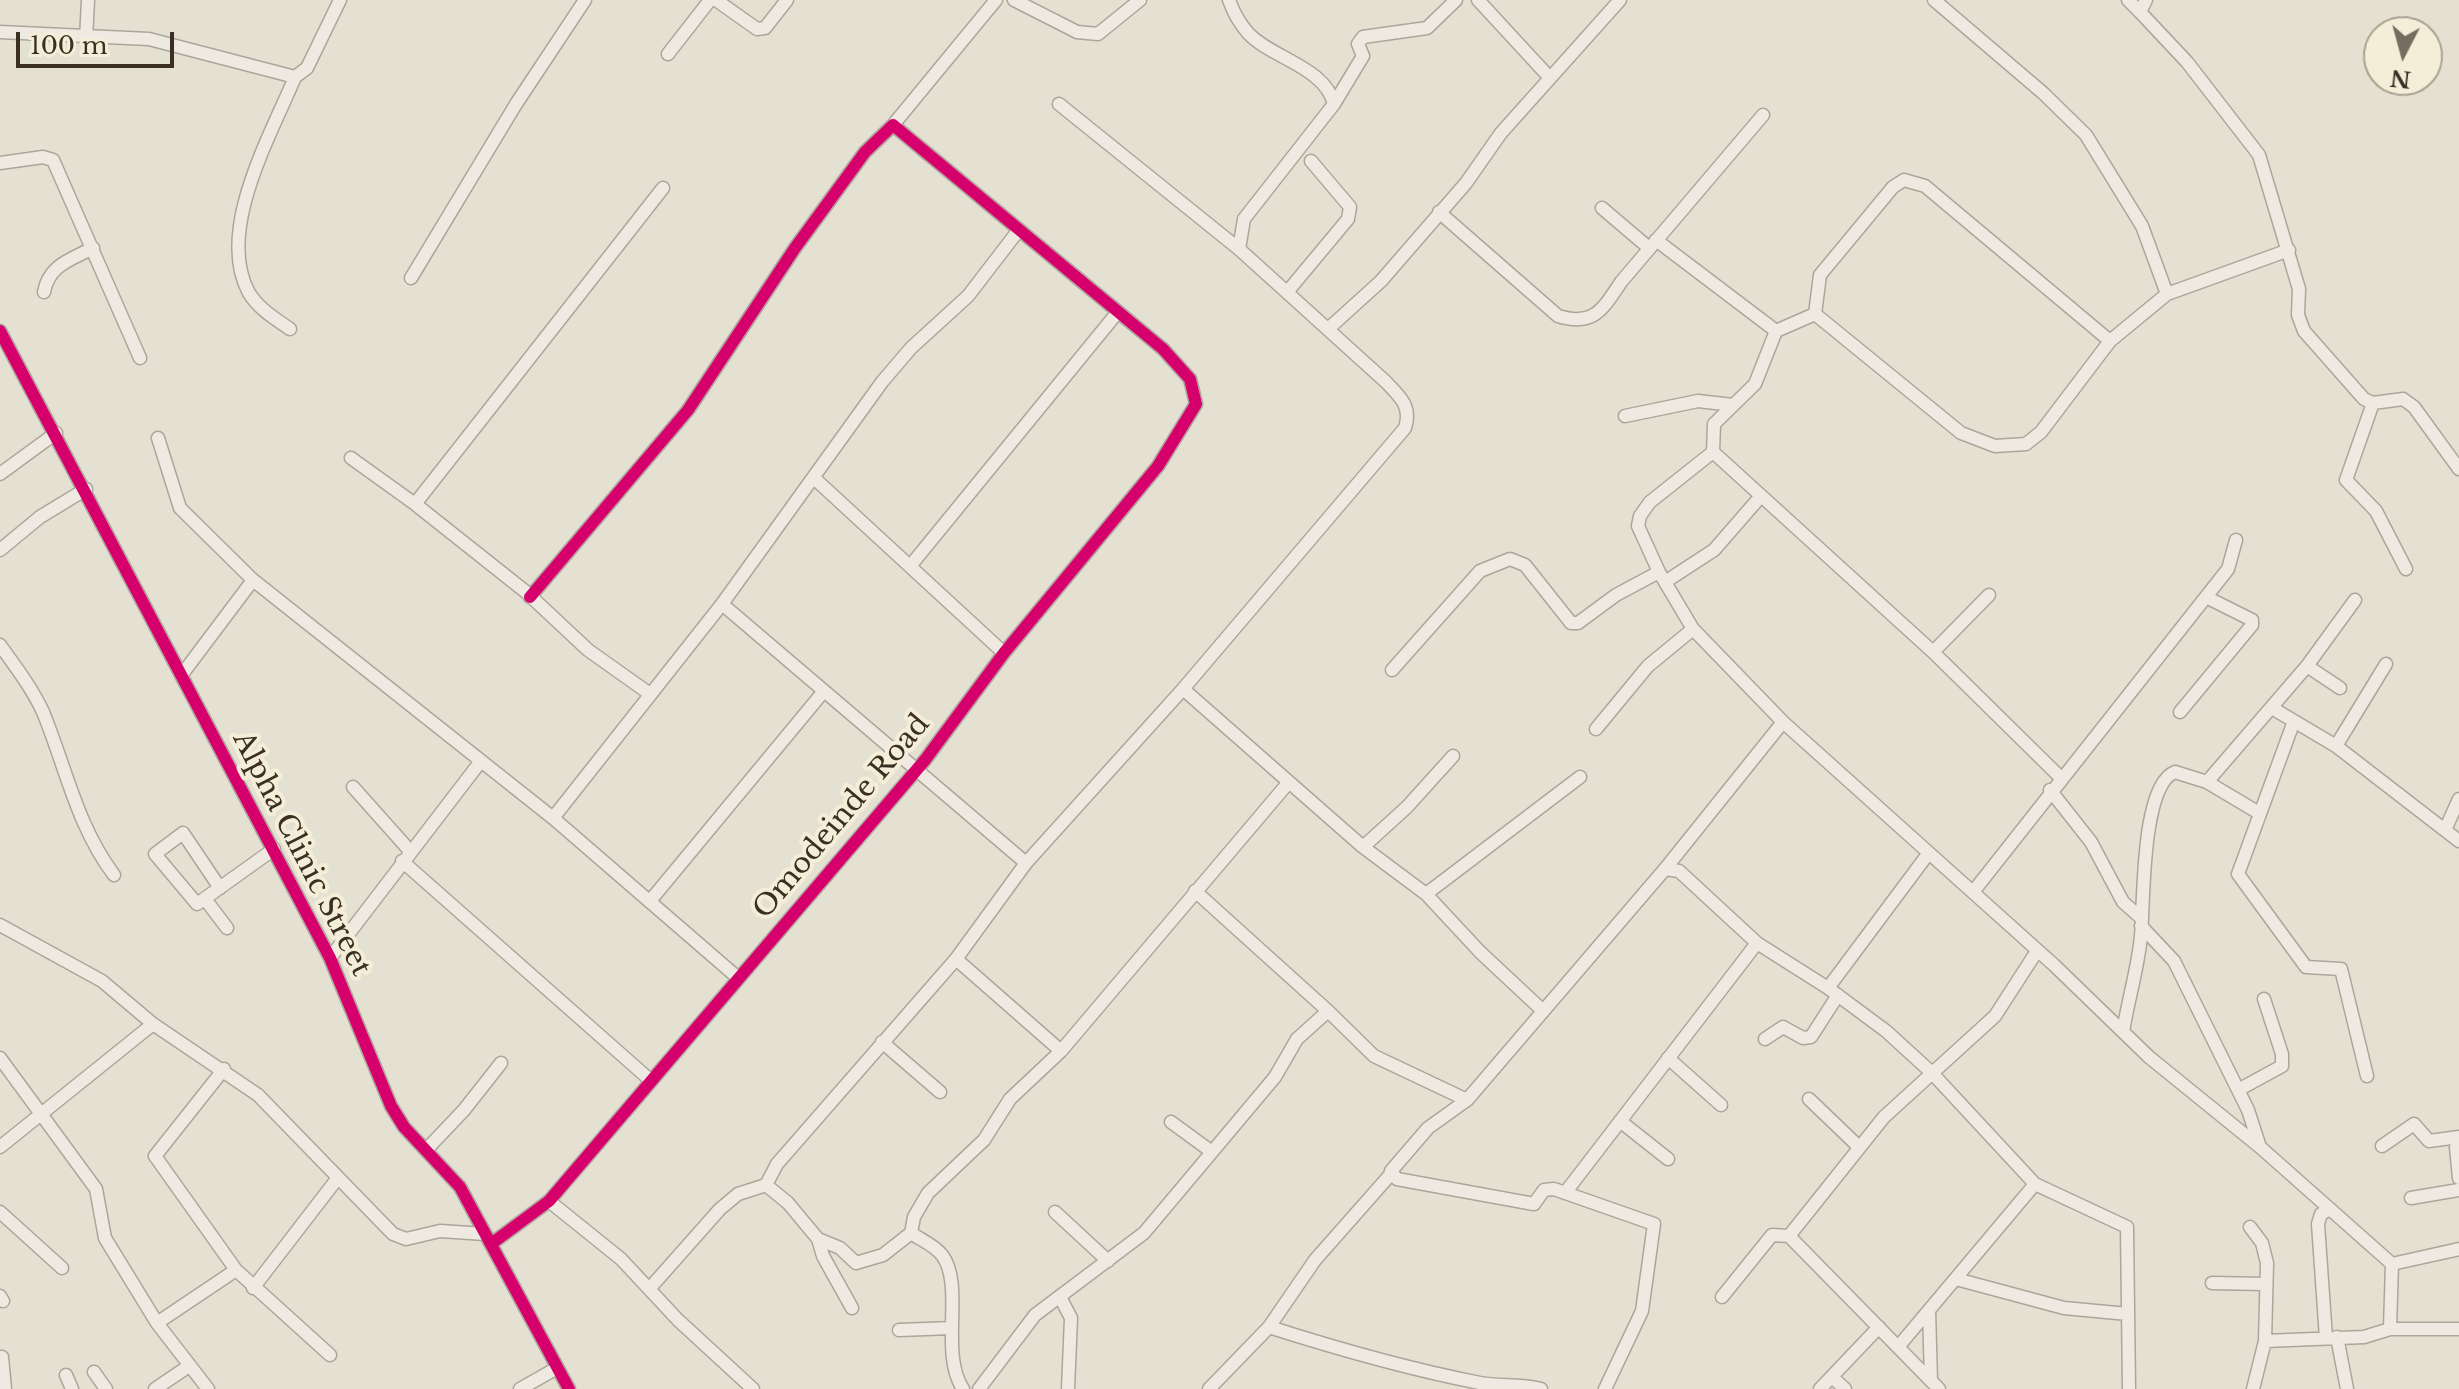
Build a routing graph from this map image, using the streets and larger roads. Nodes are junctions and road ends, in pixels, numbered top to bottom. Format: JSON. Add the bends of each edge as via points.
{"nodes":[{"id":1,"x":88,"y":0,"type":"edge"},
{"id":2,"x":340,"y":0,"type":"edge"},
{"id":3,"x":585,"y":0,"type":"edge"},
{"id":4,"x":713,"y":0,"type":"edge"},
{"id":5,"x":787,"y":0,"type":"edge"},
{"id":6,"x":996,"y":0,"type":"edge"},
{"id":7,"x":1014,"y":0,"type":"edge"},
{"id":8,"x":1140,"y":0,"type":"edge"},
{"id":9,"x":1229,"y":0,"type":"edge"},
{"id":10,"x":1456,"y":0,"type":"edge"},
{"id":11,"x":1478,"y":0,"type":"edge"},
{"id":12,"x":1620,"y":0,"type":"edge"},
{"id":13,"x":1934,"y":0,"type":"edge"},
{"id":14,"x":2128,"y":0,"type":"edge"},
{"id":15,"x":2146,"y":0,"type":"edge"},
{"id":16,"x":2140,"y":12,"type":"junction"},
{"id":17,"x":0,"y":32,"type":"edge"},
{"id":18,"x":86,"y":39,"type":"junction"},
{"id":19,"x":668,"y":54,"type":"dead end"},
{"id":20,"x":295,"y":77,"type":"junction"},
{"id":21,"x":1550,"y":78,"type":"junction"},
{"id":22,"x":1059,"y":104,"type":"dead end"},
{"id":23,"x":1334,"y":104,"type":"junction"},
{"id":24,"x":1763,"y":115,"type":"dead end"},
{"id":25,"x":893,"y":125,"type":"junction"},
{"id":26,"x":1311,"y":161,"type":"dead end"},
{"id":27,"x":0,"y":163,"type":"edge"},
{"id":28,"x":663,"y":188,"type":"dead end"},
{"id":29,"x":1602,"y":208,"type":"dead end"},
{"id":30,"x":1439,"y":212,"type":"junction"},
{"id":31,"x":1018,"y":231,"type":"junction"},
{"id":32,"x":1652,"y":244,"type":"junction"},
{"id":33,"x":93,"y":248,"type":"junction"},
{"id":34,"x":1239,"y":249,"type":"junction"},
{"id":35,"x":2289,"y":250,"type":"junction"},
{"id":36,"x":411,"y":278,"type":"dead end"},
{"id":37,"x":1288,"y":291,"type":"junction"},
{"id":38,"x":44,"y":292,"type":"dead end"},
{"id":39,"x":2167,"y":294,"type":"junction"},
{"id":40,"x":1117,"y":313,"type":"junction"},
{"id":41,"x":1815,"y":314,"type":"junction"},
{"id":42,"x":290,"y":329,"type":"dead end"},
{"id":43,"x":1328,"y":329,"type":"junction"},
{"id":44,"x":0,"y":331,"type":"edge"},
{"id":45,"x":1776,"y":331,"type":"junction"},
{"id":46,"x":2110,"y":341,"type":"junction"},
{"id":47,"x":140,"y":358,"type":"dead end"},
{"id":48,"x":2373,"y":403,"type":"junction"},
{"id":49,"x":1733,"y":405,"type":"junction"},
{"id":50,"x":1625,"y":416,"type":"dead end"},
{"id":51,"x":56,"y":433,"type":"junction"},
{"id":52,"x":158,"y":438,"type":"dead end"},
{"id":53,"x":1713,"y":452,"type":"junction"},
{"id":54,"x":351,"y":458,"type":"dead end"},
{"id":55,"x":2459,"y":469,"type":"edge"},
{"id":56,"x":0,"y":474,"type":"edge"},
{"id":57,"x":814,"y":478,"type":"junction"},
{"id":58,"x":86,"y":489,"type":"junction"},
{"id":59,"x":1761,"y":496,"type":"junction"},
{"id":60,"x":415,"y":504,"type":"junction"},
{"id":61,"x":2236,"y":540,"type":"dead end"},
{"id":62,"x":0,"y":550,"type":"edge"},
{"id":63,"x":911,"y":565,"type":"junction"},
{"id":64,"x":2406,"y":569,"type":"dead end"},
{"id":65,"x":1662,"y":577,"type":"junction"},
{"id":66,"x":253,"y":580,"type":"junction"},
{"id":67,"x":1989,"y":595,"type":"dead end"},
{"id":68,"x":530,"y":597,"type":"junction"},
{"id":69,"x":2206,"y":597,"type":"junction"},
{"id":70,"x":2355,"y":600,"type":"dead end"},
{"id":71,"x":722,"y":604,"type":"junction"},
{"id":72,"x":1693,"y":629,"type":"junction"},
{"id":73,"x":0,"y":645,"type":"edge"},
{"id":74,"x":1933,"y":652,"type":"junction"},
{"id":75,"x":1004,"y":653,"type":"junction"},
{"id":76,"x":2386,"y":664,"type":"dead end"},
{"id":77,"x":2307,"y":666,"type":"junction"},
{"id":78,"x":1392,"y":670,"type":"dead end"},
{"id":79,"x":183,"y":673,"type":"junction"},
{"id":80,"x":2340,"y":688,"type":"dead end"},
{"id":81,"x":1183,"y":689,"type":"junction"},
{"id":82,"x":824,"y":691,"type":"junction"},
{"id":83,"x":650,"y":694,"type":"junction"},
{"id":84,"x":2272,"y":708,"type":"junction"},
{"id":85,"x":2180,"y":712,"type":"dead end"},
{"id":86,"x":2294,"y":721,"type":"junction"},
{"id":87,"x":1783,"y":722,"type":"junction"},
{"id":88,"x":1596,"y":729,"type":"dead end"},
{"id":89,"x":2336,"y":746,"type":"junction"},
{"id":90,"x":1453,"y":756,"type":"dead end"},
{"id":91,"x":481,"y":761,"type":"junction"},
{"id":92,"x":916,"y":769,"type":"junction"},
{"id":93,"x":1580,"y":777,"type":"dead end"},
{"id":94,"x":2060,"y":777,"type":"junction"},
{"id":95,"x":1289,"y":782,"type":"junction"},
{"id":96,"x":2207,"y":782,"type":"junction"},
{"id":97,"x":353,"y":787,"type":"dead end"},
{"id":98,"x":2050,"y":790,"type":"junction"},
{"id":99,"x":2459,"y":799,"type":"edge"},
{"id":100,"x":2259,"y":813,"type":"junction"},
{"id":101,"x":553,"y":818,"type":"junction"},
{"id":102,"x":2445,"y":830,"type":"junction"},
{"id":103,"x":2459,"y":841,"type":"edge"},
{"id":104,"x":1363,"y":847,"type":"junction"},
{"id":105,"x":274,"y":849,"type":"junction"},
{"id":106,"x":1928,"y":854,"type":"junction"},
{"id":107,"x":406,"y":856,"type":"junction"},
{"id":108,"x":1026,"y":863,"type":"junction"},
{"id":109,"x":1665,"y":869,"type":"junction"},
{"id":110,"x":114,"y":875,"type":"dead end"},
{"id":111,"x":220,"y":888,"type":"junction"},
{"id":112,"x":1195,"y":891,"type":"junction"},
{"id":113,"x":1973,"y":892,"type":"junction"},
{"id":114,"x":1426,"y":894,"type":"junction"},
{"id":115,"x":205,"y":899,"type":"junction"},
{"id":116,"x":650,"y":901,"type":"junction"},
{"id":117,"x":2141,"y":922,"type":"junction"},
{"id":118,"x":0,"y":925,"type":"edge"},
{"id":119,"x":227,"y":928,"type":"dead end"},
{"id":120,"x":1757,"y":943,"type":"junction"},
{"id":121,"x":2037,"y":951,"type":"junction"},
{"id":122,"x":330,"y":958,"type":"junction"},
{"id":123,"x":956,"y":959,"type":"junction"},
{"id":124,"x":737,"y":977,"type":"junction"},
{"id":125,"x":1833,"y":992,"type":"junction"},
{"id":126,"x":2264,"y":999,"type":"dead end"},
{"id":127,"x":1541,"y":1009,"type":"junction"},
{"id":128,"x":1328,"y":1011,"type":"junction"},
{"id":129,"x":153,"y":1024,"type":"junction"},
{"id":130,"x":2123,"y":1032,"type":"junction"},
{"id":131,"x":1765,"y":1039,"type":"dead end"},
{"id":132,"x":882,"y":1042,"type":"junction"},
{"id":133,"x":1061,"y":1051,"type":"junction"},
{"id":134,"x":0,"y":1058,"type":"edge"},
{"id":135,"x":1668,"y":1058,"type":"junction"},
{"id":136,"x":501,"y":1063,"type":"dead end"},
{"id":137,"x":224,"y":1069,"type":"junction"},
{"id":138,"x":1932,"y":1073,"type":"junction"},
{"id":139,"x":2367,"y":1076,"type":"dead end"},
{"id":140,"x":649,"y":1079,"type":"junction"},
{"id":141,"x":2238,"y":1090,"type":"junction"},
{"id":142,"x":940,"y":1092,"type":"dead end"},
{"id":143,"x":1809,"y":1099,"type":"dead end"},
{"id":144,"x":1467,"y":1100,"type":"junction"},
{"id":145,"x":1721,"y":1105,"type":"dead end"},
{"id":146,"x":42,"y":1116,"type":"junction"},
{"id":147,"x":1620,"y":1121,"type":"junction"},
{"id":148,"x":1171,"y":1122,"type":"dead end"},
{"id":149,"x":2457,"y":1142,"type":"edge"},
{"id":150,"x":2382,"y":1146,"type":"dead end"},
{"id":151,"x":0,"y":1147,"type":"edge"},
{"id":152,"x":1859,"y":1147,"type":"junction"},
{"id":153,"x":2260,"y":1147,"type":"junction"},
{"id":154,"x":426,"y":1150,"type":"junction"},
{"id":155,"x":1212,"y":1152,"type":"junction"},
{"id":156,"x":1668,"y":1159,"type":"dead end"},
{"id":157,"x":1390,"y":1175,"type":"junction"},
{"id":158,"x":2459,"y":1178,"type":"edge"},
{"id":159,"x":337,"y":1179,"type":"junction"},
{"id":160,"x":2035,"y":1184,"type":"junction"},
{"id":161,"x":766,"y":1185,"type":"junction"},
{"id":162,"x":2459,"y":1190,"type":"edge"},
{"id":163,"x":1565,"y":1193,"type":"junction"},
{"id":164,"x":2411,"y":1198,"type":"dead end"},
{"id":165,"x":549,"y":1201,"type":"junction"},
{"id":166,"x":2330,"y":1209,"type":"junction"},
{"id":167,"x":0,"y":1212,"type":"edge"},
{"id":168,"x":1055,"y":1212,"type":"dead end"},
{"id":169,"x":2250,"y":1227,"type":"dead end"},
{"id":170,"x":911,"y":1233,"type":"junction"},
{"id":171,"x":1789,"y":1236,"type":"junction"},
{"id":172,"x":488,"y":1239,"type":"junction"},
{"id":173,"x":818,"y":1239,"type":"junction"},
{"id":174,"x":2459,"y":1249,"type":"edge"},
{"id":175,"x":1108,"y":1261,"type":"junction"},
{"id":176,"x":2392,"y":1264,"type":"junction"},
{"id":177,"x":62,"y":1268,"type":"dead end"},
{"id":178,"x":236,"y":1270,"type":"junction"},
{"id":179,"x":1956,"y":1279,"type":"junction"},
{"id":180,"x":2212,"y":1283,"type":"dead end"},
{"id":181,"x":2265,"y":1284,"type":"junction"},
{"id":182,"x":253,"y":1288,"type":"junction"},
{"id":183,"x":650,"y":1288,"type":"junction"},
{"id":184,"x":1060,"y":1297,"type":"junction"},
{"id":185,"x":1722,"y":1297,"type":"dead end"},
{"id":186,"x":852,"y":1308,"type":"dead end"},
{"id":187,"x":1929,"y":1310,"type":"junction"},
{"id":188,"x":2128,"y":1314,"type":"junction"},
{"id":189,"x":157,"y":1323,"type":"junction"},
{"id":190,"x":1269,"y":1327,"type":"junction"},
{"id":191,"x":1879,"y":1327,"type":"junction"},
{"id":192,"x":952,"y":1328,"type":"junction"},
{"id":193,"x":2390,"y":1329,"type":"junction"},
{"id":194,"x":2459,"y":1329,"type":"edge"},
{"id":195,"x":899,"y":1330,"type":"dead end"},
{"id":196,"x":2331,"y":1338,"type":"junction"},
{"id":197,"x":2265,"y":1341,"type":"junction"},
{"id":198,"x":1898,"y":1347,"type":"junction"},
{"id":199,"x":330,"y":1355,"type":"dead end"},
{"id":200,"x":2,"y":1357,"type":"dead end"},
{"id":201,"x":189,"y":1366,"type":"junction"},
{"id":202,"x":557,"y":1368,"type":"junction"},
{"id":203,"x":94,"y":1372,"type":"dead end"},
{"id":204,"x":66,"y":1375,"type":"dead end"},
{"id":205,"x":1832,"y":1377,"type":"junction"},
{"id":206,"x":1935,"y":1385,"type":"edge"},
{"id":207,"x":5,"y":1389,"type":"edge"},
{"id":208,"x":72,"y":1389,"type":"edge"},
{"id":209,"x":106,"y":1389,"type":"edge"},
{"id":210,"x":155,"y":1389,"type":"edge"},
{"id":211,"x":208,"y":1389,"type":"edge"},
{"id":212,"x":520,"y":1389,"type":"edge"},
{"id":213,"x":569,"y":1389,"type":"edge"},
{"id":214,"x":753,"y":1389,"type":"edge"},
{"id":215,"x":963,"y":1389,"type":"edge"},
{"id":216,"x":979,"y":1389,"type":"edge"},
{"id":217,"x":1068,"y":1389,"type":"edge"},
{"id":218,"x":1209,"y":1389,"type":"edge"},
{"id":219,"x":1541,"y":1389,"type":"edge"},
{"id":220,"x":1605,"y":1389,"type":"edge"},
{"id":221,"x":1820,"y":1389,"type":"edge"},
{"id":222,"x":1845,"y":1389,"type":"edge"},
{"id":223,"x":2129,"y":1389,"type":"edge"},
{"id":224,"x":2253,"y":1389,"type":"edge"},
{"id":225,"x":2347,"y":1389,"type":"edge"}],
"edges":[{"from":1,"to":18,"type":"street"},
{"from":2,"to":20,"type":"street","via":[[307,68]]},
{"from":3,"to":36,"type":"street"},
{"from":4,"to":5,"type":"street","via":[[757,29],[765,28]]},
{"from":4,"to":19,"type":"street"},
{"from":6,"to":25,"type":"street"},
{"from":7,"to":8,"type":"street","via":[[1077,32],[1098,34]]},
{"from":9,"to":23,"type":"street","via":[[1247,31],[1313,77],[1332,94]]},
{"from":10,"to":23,"type":"street","via":[[1427,28],[1363,37],[1358,44],[1363,56]]},
{"from":11,"to":21,"type":"street"},
{"from":12,"to":21,"type":"street"},
{"from":13,"to":39,"type":"street","via":[[2086,135],[2142,226]]},
{"from":14,"to":16,"type":"street"},
{"from":15,"to":16,"type":"street"},
{"from":16,"to":35,"type":"street","via":[[2187,62],[2259,155]]},
{"from":17,"to":18,"type":"street"},
{"from":18,"to":20,"type":"street","via":[[149,39]]},
{"from":20,"to":42,"type":"street","via":[[247,190],[240,222],[248,291],[261,309]]},
{"from":21,"to":30,"type":"street"},
{"from":22,"to":34,"type":"street"},
{"from":23,"to":34,"type":"street","via":[[1244,219]]},
{"from":24,"to":32,"type":"street"},
{"from":25,"to":31,"type":"street"},
{"from":25,"to":68,"type":"street","via":[[865,152],[795,248],[688,410]]},
{"from":26,"to":37,"type":"street","via":[[1350,207],[1348,219]]},
{"from":27,"to":33,"type":"street","via":[[53,160]]},
{"from":28,"to":60,"type":"street"},
{"from":29,"to":32,"type":"street"},
{"from":30,"to":32,"type":"street","via":[[1558,316],[1569,319],[1599,315]]},
{"from":30,"to":43,"type":"street","via":[[1374,289]]},
{"from":31,"to":40,"type":"street"},
{"from":31,"to":57,"type":"street","via":[[968,296],[882,382]]},
{"from":32,"to":45,"type":"street"},
{"from":33,"to":38,"type":"street","via":[[53,269]]},
{"from":33,"to":47,"type":"street"},
{"from":34,"to":37,"type":"street"},
{"from":35,"to":39,"type":"street"},
{"from":35,"to":48,"type":"street","via":[[2304,331]]},
{"from":37,"to":43,"type":"street"},
{"from":39,"to":46,"type":"street"},
{"from":40,"to":63,"type":"street"},
{"from":40,"to":75,"type":"street","name":"Omodeinde Road","via":[[1163,349],[1190,379],[1196,395],[1192,415],[1158,466]]},
{"from":41,"to":45,"type":"street"},
{"from":41,"to":46,"type":"street","via":[[1961,433],[1995,446],[2026,444],[2041,432]]},
{"from":41,"to":46,"type":"street","via":[[1820,275],[1904,180],[1925,186]]},
{"from":43,"to":81,"type":"street","via":[[1404,402],[1409,415],[1405,428]]},
{"from":44,"to":51,"type":"street","name":"Alpha Clinic Street"},
{"from":45,"to":49,"type":"street","via":[[1755,384]]},
{"from":48,"to":55,"type":"street","via":[[2403,399],[2414,407]]},
{"from":48,"to":64,"type":"street","via":[[2346,480],[2376,511]]},
{"from":49,"to":50,"type":"street","via":[[1698,401]]},
{"from":49,"to":53,"type":"street","via":[[1714,424]]},
{"from":51,"to":56,"type":"street"},
{"from":51,"to":58,"type":"street","name":"Alpha Clinic Street"},
{"from":52,"to":66,"type":"street","via":[[180,508]]},
{"from":53,"to":59,"type":"street"},
{"from":53,"to":65,"type":"street","via":[[1640,516],[1638,526]]},
{"from":54,"to":60,"type":"street"},
{"from":57,"to":63,"type":"street"},
{"from":57,"to":71,"type":"street"},
{"from":58,"to":62,"type":"street"},
{"from":58,"to":79,"type":"street","name":"Alpha Clinic Street"},
{"from":59,"to":65,"type":"street","via":[[1714,550]]},
{"from":59,"to":74,"type":"street"},
{"from":60,"to":68,"type":"street"},
{"from":61,"to":69,"type":"street","via":[[2228,569]]},
{"from":63,"to":75,"type":"street"},
{"from":65,"to":72,"type":"street"},
{"from":65,"to":78,"type":"street","via":[[1616,595],[1571,623],[1525,565],[1510,559],[1480,571]]},
{"from":66,"to":79,"type":"street"},
{"from":66,"to":91,"type":"street"},
{"from":67,"to":74,"type":"street"},
{"from":68,"to":83,"type":"street","via":[[588,650]]},
{"from":69,"to":85,"type":"street","via":[[2252,620],[2252,625]]},
{"from":69,"to":94,"type":"street"},
{"from":70,"to":77,"type":"street"},
{"from":71,"to":82,"type":"street"},
{"from":71,"to":83,"type":"street"},
{"from":72,"to":87,"type":"street"},
{"from":72,"to":88,"type":"street","via":[[1648,666]]},
{"from":73,"to":110,"type":"street","via":[[42,710],[82,820]]},
{"from":74,"to":94,"type":"street"},
{"from":75,"to":92,"type":"street","name":"Omodeinde Road"},
{"from":76,"to":89,"type":"street"},
{"from":77,"to":80,"type":"street"},
{"from":77,"to":84,"type":"street"},
{"from":79,"to":105,"type":"street","name":"Alpha Clinic Street"},
{"from":81,"to":95,"type":"street"},
{"from":81,"to":108,"type":"street"},
{"from":82,"to":92,"type":"street"},
{"from":82,"to":116,"type":"street"},
{"from":83,"to":101,"type":"street"},
{"from":84,"to":86,"type":"street"},
{"from":84,"to":96,"type":"street"},
{"from":86,"to":89,"type":"street"},
{"from":86,"to":100,"type":"street"},
{"from":87,"to":106,"type":"street"},
{"from":87,"to":109,"type":"street"},
{"from":89,"to":102,"type":"street"},
{"from":90,"to":104,"type":"street"},
{"from":91,"to":101,"type":"street"},
{"from":91,"to":107,"type":"street"},
{"from":92,"to":108,"type":"street"},
{"from":92,"to":124,"type":"street","name":"Omodeinde Road"},
{"from":93,"to":114,"type":"street"},
{"from":94,"to":98,"type":"street"},
{"from":95,"to":104,"type":"street"},
{"from":95,"to":112,"type":"street"},
{"from":96,"to":100,"type":"street"},
{"from":96,"to":117,"type":"street","via":[[2179,772],[2162,782],[2150,824]]},
{"from":97,"to":107,"type":"street"},
{"from":98,"to":113,"type":"street"},
{"from":98,"to":117,"type":"street","via":[[2091,842],[2123,902]]},
{"from":99,"to":102,"type":"street"},
{"from":100,"to":139,"type":"street","via":[[2239,866],[2240,877],[2306,967],[2341,969]]},
{"from":101,"to":116,"type":"street"},
{"from":102,"to":103,"type":"street"},
{"from":104,"to":114,"type":"street"},
{"from":105,"to":111,"type":"street"},
{"from":105,"to":122,"type":"street","name":"Alpha Clinic Street"},
{"from":106,"to":113,"type":"street"},
{"from":106,"to":125,"type":"street"},
{"from":107,"to":122,"type":"street"},
{"from":107,"to":140,"type":"street"},
{"from":108,"to":123,"type":"street"},
{"from":109,"to":120,"type":"street","via":[[1679,871]]},
{"from":109,"to":127,"type":"street"},
{"from":111,"to":115,"type":"street"},
{"from":111,"to":115,"type":"street","via":[[183,833],[155,854],[197,904]]},
{"from":112,"to":128,"type":"street"},
{"from":112,"to":133,"type":"street"},
{"from":113,"to":121,"type":"street"},
{"from":114,"to":127,"type":"street"},
{"from":115,"to":119,"type":"street"},
{"from":116,"to":124,"type":"street"},
{"from":117,"to":130,"type":"street"},
{"from":117,"to":141,"type":"street","via":[[2174,961]]},
{"from":118,"to":129,"type":"street","via":[[102,981]]},
{"from":120,"to":125,"type":"street"},
{"from":120,"to":135,"type":"street"},
{"from":121,"to":130,"type":"street"},
{"from":121,"to":138,"type":"street","via":[[1995,1016]]},
{"from":122,"to":154,"type":"street","name":"Alpha Clinic Street","via":[[391,1106]]},
{"from":123,"to":132,"type":"street"},
{"from":123,"to":133,"type":"street"},
{"from":124,"to":140,"type":"street","name":"Omodeinde Road"},
{"from":125,"to":131,"type":"street","via":[[1811,1037],[1783,1027]]},
{"from":125,"to":138,"type":"street"},
{"from":126,"to":141,"type":"street","via":[[2282,1066]]},
{"from":127,"to":144,"type":"street"},
{"from":128,"to":144,"type":"street","via":[[1374,1056]]},
{"from":128,"to":155,"type":"street","via":[[1297,1039],[1275,1077]]},
{"from":129,"to":137,"type":"street"},
{"from":129,"to":146,"type":"street"},
{"from":130,"to":153,"type":"street"},
{"from":132,"to":142,"type":"street"},
{"from":132,"to":161,"type":"street","via":[[777,1164]]},
{"from":133,"to":170,"type":"street","via":[[1010,1099],[984,1140],[928,1193]]},
{"from":134,"to":146,"type":"street"},
{"from":135,"to":145,"type":"street"},
{"from":135,"to":147,"type":"street"},
{"from":136,"to":154,"type":"street"},
{"from":137,"to":159,"type":"street","via":[[258,1095]]},
{"from":137,"to":178,"type":"street","via":[[155,1156]]},
{"from":138,"to":152,"type":"street"},
{"from":138,"to":160,"type":"street"},
{"from":140,"to":165,"type":"street","name":"Omodeinde Road"},
{"from":141,"to":153,"type":"street"},
{"from":143,"to":152,"type":"street"},
{"from":144,"to":157,"type":"street","via":[[1428,1128]]},
{"from":146,"to":151,"type":"street"},
{"from":146,"to":189,"type":"street","via":[[96,1189],[105,1238]]},
{"from":147,"to":156,"type":"street"},
{"from":147,"to":163,"type":"street"},
{"from":148,"to":155,"type":"street"},
{"from":149,"to":150,"type":"street","via":[[2429,1141],[2414,1124]]},
{"from":149,"to":158,"type":"street"},
{"from":152,"to":171,"type":"street"},
{"from":153,"to":166,"type":"street"},
{"from":154,"to":172,"type":"street","name":"Alpha Clinic Street","via":[[460,1187]]},
{"from":155,"to":175,"type":"street","via":[[1144,1233]]},
{"from":157,"to":163,"type":"street","via":[[1534,1204],[1548,1188]]},
{"from":157,"to":190,"type":"street","via":[[1315,1260]]},
{"from":159,"to":172,"type":"street","via":[[399,1238],[440,1231]]},
{"from":159,"to":182,"type":"street"},
{"from":160,"to":179,"type":"street"},
{"from":160,"to":188,"type":"street","via":[[2127,1227]]},
{"from":161,"to":173,"type":"street"},
{"from":161,"to":183,"type":"street","via":[[738,1194],[720,1209]]},
{"from":162,"to":164,"type":"street"},
{"from":163,"to":220,"type":"street","via":[[1654,1224],[1642,1311]]},
{"from":165,"to":172,"type":"street","name":"Omodeinde Road"},
{"from":165,"to":183,"type":"street"},
{"from":166,"to":176,"type":"street"},
{"from":166,"to":196,"type":"street","via":[[2318,1224]]},
{"from":167,"to":177,"type":"street"},
{"from":168,"to":175,"type":"street"},
{"from":169,"to":181,"type":"street","via":[[2265,1249]]},
{"from":170,"to":173,"type":"street","via":[[883,1255],[861,1263]]},
{"from":170,"to":192,"type":"street","via":[[945,1260]]},
{"from":171,"to":185,"type":"street","via":[[1772,1235]]},
{"from":171,"to":191,"type":"street"},
{"from":172,"to":202,"type":"street","name":"Alpha Clinic Street"},
{"from":173,"to":186,"type":"street"},
{"from":174,"to":176,"type":"street"},
{"from":175,"to":184,"type":"street"},
{"from":176,"to":193,"type":"street"},
{"from":178,"to":182,"type":"street"},
{"from":178,"to":189,"type":"street"},
{"from":179,"to":187,"type":"street"},
{"from":179,"to":188,"type":"street","via":[[2064,1308]]},
{"from":180,"to":181,"type":"street"},
{"from":181,"to":197,"type":"street"},
{"from":182,"to":199,"type":"street"},
{"from":183,"to":214,"type":"street"},
{"from":184,"to":216,"type":"street","via":[[1035,1315]]},
{"from":184,"to":217,"type":"street","via":[[1071,1318]]},
{"from":187,"to":198,"type":"street"},
{"from":187,"to":206,"type":"street"},
{"from":188,"to":223,"type":"street"},
{"from":189,"to":201,"type":"street"},
{"from":190,"to":218,"type":"street"},
{"from":190,"to":219,"type":"street","via":[[1379,1361],[1482,1383]]},
{"from":191,"to":198,"type":"street"},
{"from":191,"to":205,"type":"street"},
{"from":192,"to":195,"type":"street"},
{"from":192,"to":215,"type":"street","via":[[953,1367]]},
{"from":193,"to":194,"type":"street"},
{"from":193,"to":196,"type":"street"},
{"from":196,"to":197,"type":"street"},
{"from":196,"to":225,"type":"street"},
{"from":197,"to":224,"type":"street"},
{"from":198,"to":206,"type":"street"},
{"from":200,"to":207,"type":"street"},
{"from":201,"to":210,"type":"street"},
{"from":201,"to":211,"type":"street"},
{"from":202,"to":212,"type":"street"},
{"from":202,"to":213,"type":"street","name":"Alpha Clinic Street"},
{"from":203,"to":209,"type":"street"},
{"from":204,"to":208,"type":"street"},
{"from":205,"to":221,"type":"street"},
{"from":205,"to":222,"type":"street"}]}
